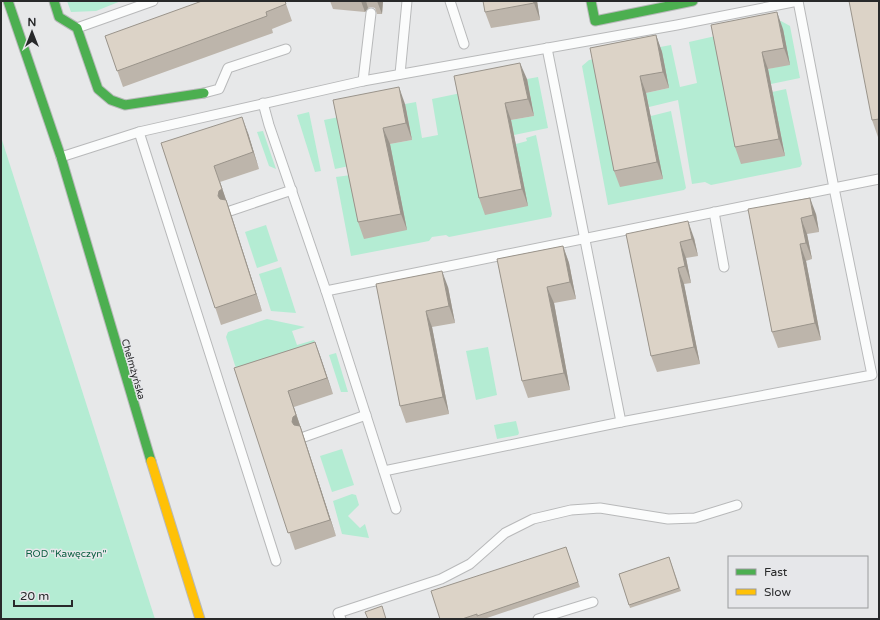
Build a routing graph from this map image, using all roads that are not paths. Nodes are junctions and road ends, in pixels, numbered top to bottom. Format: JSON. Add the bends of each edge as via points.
{"nodes":[{"id":1,"x":8,"y":1,"type":"edge"},
{"id":2,"x":54,"y":1,"type":"edge"},
{"id":3,"x":153,"y":1,"type":"edge"},
{"id":4,"x":407,"y":1,"type":"edge"},
{"id":5,"x":450,"y":1,"type":"edge"},
{"id":6,"x":591,"y":1,"type":"edge"},
{"id":7,"x":692,"y":1,"type":"edge"},
{"id":8,"x":798,"y":1,"type":"edge"},
{"id":9,"x":371,"y":13,"type":"dead end"},
{"id":10,"x":77,"y":28,"type":"junction"},
{"id":11,"x":464,"y":44,"type":"dead end"},
{"id":12,"x":286,"y":48,"type":"dead end"},
{"id":13,"x":547,"y":48,"type":"junction"},
{"id":14,"x":400,"y":74,"type":"junction"},
{"id":15,"x":362,"y":81,"type":"junction"},
{"id":16,"x":204,"y":93,"type":"joint"},
{"id":17,"x":263,"y":103,"type":"junction"},
{"id":18,"x":139,"y":132,"type":"junction"},
{"id":19,"x":61,"y":157,"type":"junction"},
{"id":20,"x":879,"y":179,"type":"edge"},
{"id":21,"x":834,"y":188,"type":"junction"},
{"id":22,"x":292,"y":190,"type":"junction"},
{"id":23,"x":230,"y":210,"type":"edge"},
{"id":24,"x":714,"y":212,"type":"junction"},
{"id":25,"x":586,"y":238,"type":"junction"},
{"id":26,"x":724,"y":267,"type":"dead end"},
{"id":27,"x":326,"y":291,"type":"junction"},
{"id":28,"x":875,"y":375,"type":"edge"},
{"id":29,"x":366,"y":415,"type":"junction"},
{"id":30,"x":621,"y":422,"type":"junction"},
{"id":31,"x":304,"y":437,"type":"edge"},
{"id":32,"x":384,"y":471,"type":"junction"},
{"id":33,"x":737,"y":505,"type":"dead end"},
{"id":34,"x":396,"y":509,"type":"dead end"},
{"id":35,"x":276,"y":561,"type":"dead end"},
{"id":36,"x":593,"y":602,"type":"dead end"},
{"id":37,"x":200,"y":619,"type":"edge"},
{"id":38,"x":341,"y":619,"type":"edge"},
{"id":39,"x":538,"y":619,"type":"edge"}],
"edges":[{"from":1,"to":19,"type":"street","name":"Chełmżyńska"},
{"from":2,"to":10,"type":"street","via":[[59,17]]},
{"from":3,"to":10,"type":"lane"},
{"from":4,"to":14,"type":"lane"},
{"from":5,"to":11,"type":"lane"},
{"from":6,"to":7,"type":"street","via":[[594,21]]},
{"from":8,"to":13,"type":"lane"},
{"from":8,"to":21,"type":"lane"},
{"from":9,"to":15,"type":"lane"},
{"from":10,"to":16,"type":"street","via":[[98,89],[111,100],[125,105]]},
{"from":12,"to":16,"type":"lane","via":[[228,68],[219,89]]},
{"from":13,"to":14,"type":"lane"},
{"from":13,"to":25,"type":"lane"},
{"from":14,"to":15,"type":"lane"},
{"from":15,"to":17,"type":"lane"},
{"from":17,"to":18,"type":"lane"},
{"from":17,"to":22,"type":"lane"},
{"from":18,"to":19,"type":"lane"},
{"from":18,"to":35,"type":"lane"},
{"from":19,"to":37,"type":"street","name":"Chełmżyńska","via":[[141,431]]},
{"from":20,"to":21,"type":"lane"},
{"from":21,"to":24,"type":"lane"},
{"from":21,"to":28,"type":"lane"},
{"from":22,"to":23,"type":"lane"},
{"from":22,"to":27,"type":"lane"},
{"from":24,"to":25,"type":"lane"},
{"from":24,"to":26,"type":"lane"},
{"from":25,"to":27,"type":"lane"},
{"from":25,"to":30,"type":"lane"},
{"from":27,"to":29,"type":"lane"},
{"from":28,"to":30,"type":"lane"},
{"from":29,"to":31,"type":"lane"},
{"from":29,"to":32,"type":"lane"},
{"from":30,"to":32,"type":"lane"},
{"from":32,"to":34,"type":"lane"},
{"from":33,"to":38,"type":"lane","via":[[695,518],[668,519],[600,508],[571,510],[533,519],[505,533],[470,564],[441,579],[338,612]]},
{"from":36,"to":39,"type":"lane"}]}
